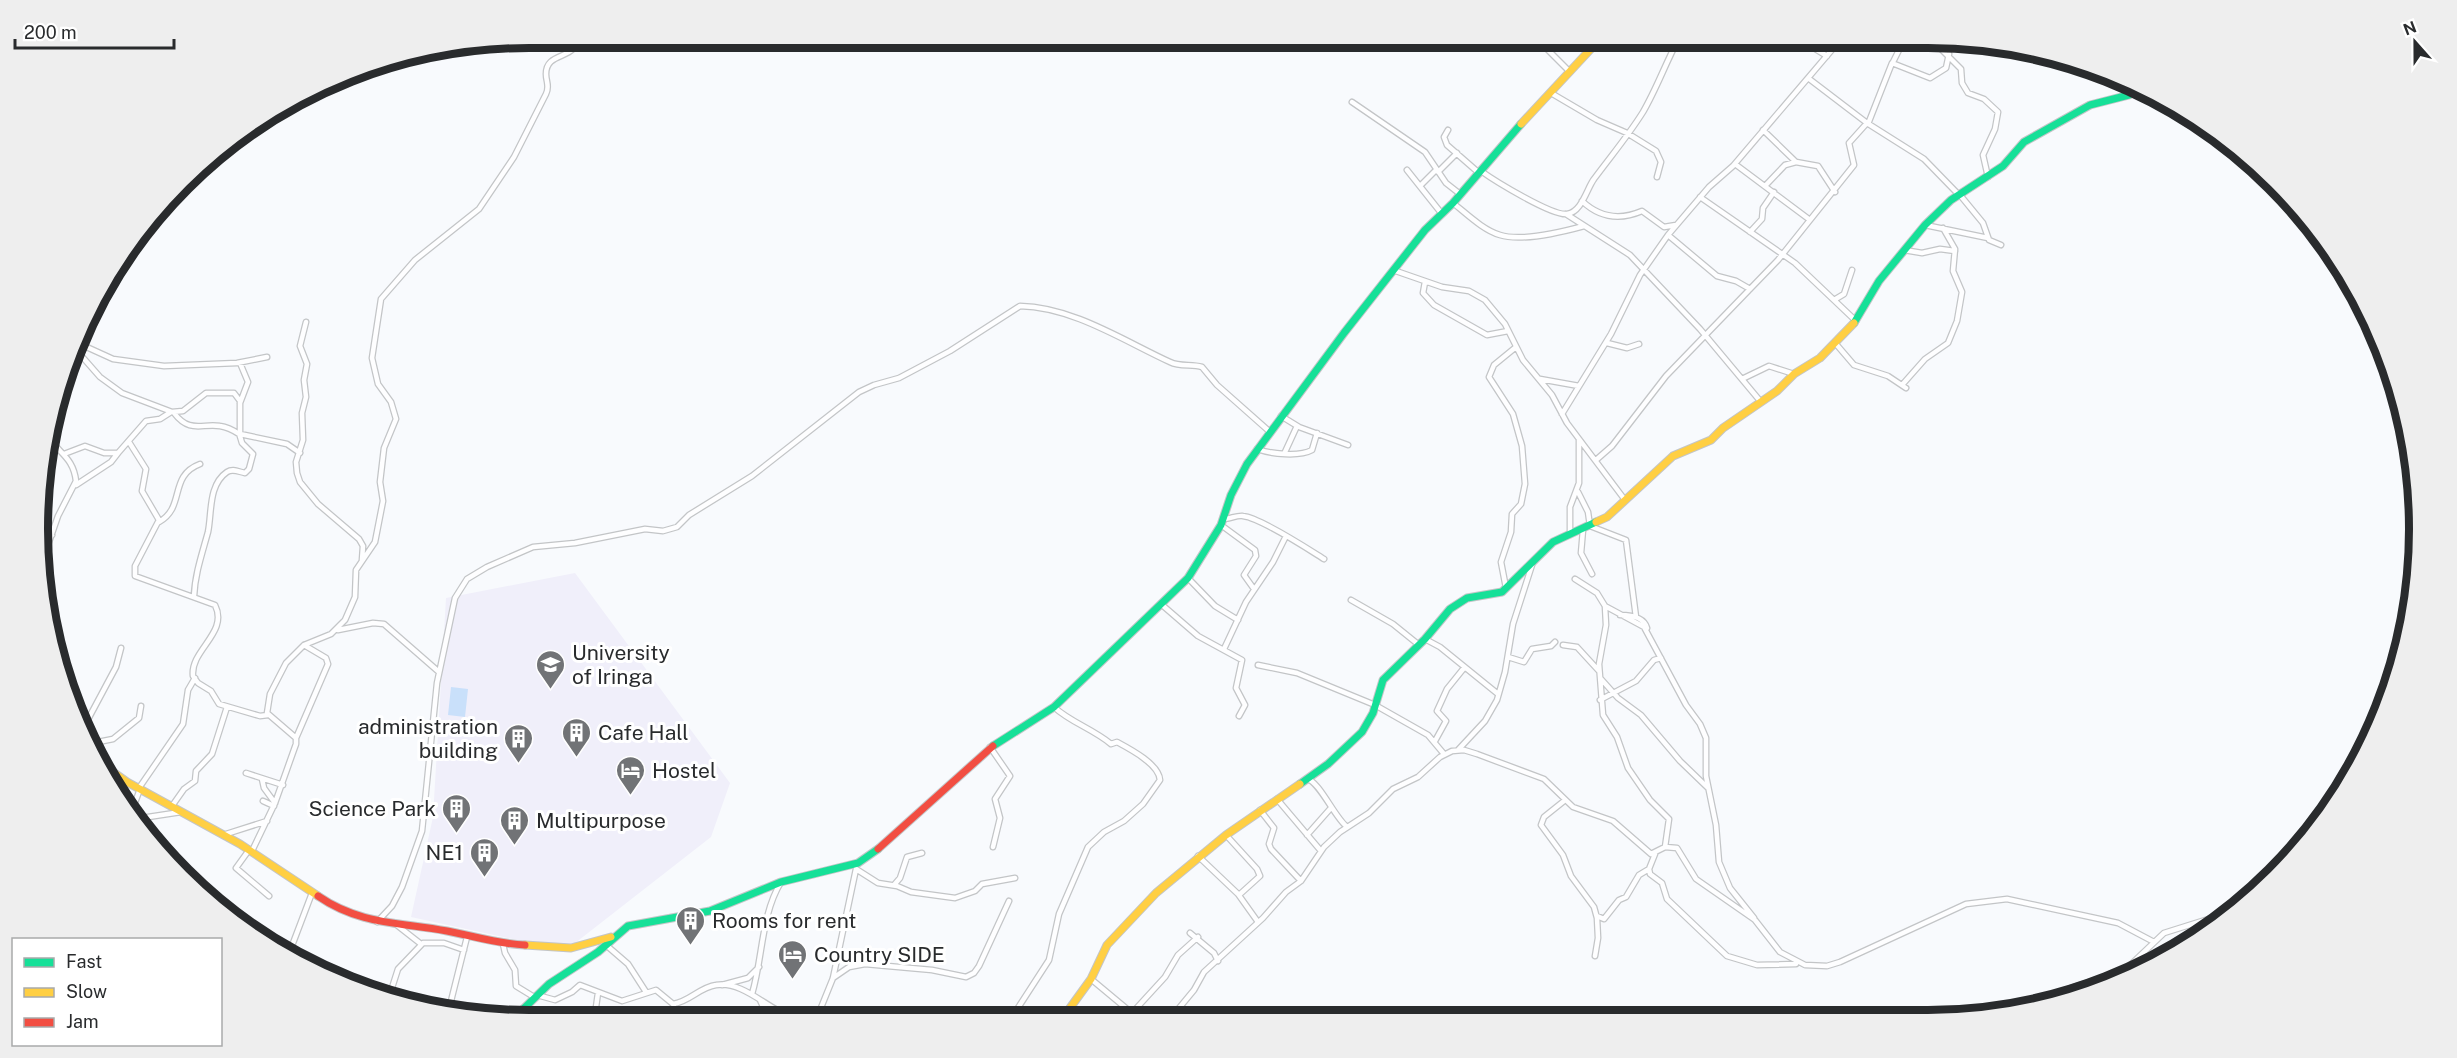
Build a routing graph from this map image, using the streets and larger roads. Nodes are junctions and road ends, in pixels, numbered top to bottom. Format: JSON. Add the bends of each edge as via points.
{"nodes":[{"id":1,"x":576,"y":48,"type":"edge"},
{"id":2,"x":1546,"y":48,"type":"edge"},
{"id":3,"x":1592,"y":48,"type":"edge"},
{"id":4,"x":1674,"y":48,"type":"edge"},
{"id":5,"x":1814,"y":48,"type":"edge"},
{"id":6,"x":1834,"y":48,"type":"edge"},
{"id":7,"x":1900,"y":48,"type":"edge"},
{"id":8,"x":1942,"y":48,"type":"edge"},
{"id":9,"x":1949,"y":54,"type":"junction"},
{"id":10,"x":1827,"y":56,"type":"junction"},
{"id":11,"x":1893,"y":62,"type":"junction"},
{"id":12,"x":1570,"y":72,"type":"junction"},
{"id":13,"x":1808,"y":78,"type":"junction"},
{"id":14,"x":1551,"y":93,"type":"junction"},
{"id":15,"x":2130,"y":93,"type":"edge"},
{"id":16,"x":1352,"y":102,"type":"dead end"},
{"id":17,"x":1867,"y":123,"type":"junction"},
{"id":18,"x":1448,"y":130,"type":"dead end"},
{"id":19,"x":1763,"y":130,"type":"junction"},
{"id":20,"x":1627,"y":133,"type":"junction"},
{"id":21,"x":1457,"y":153,"type":"junction"},
{"id":22,"x":1796,"y":162,"type":"junction"},
{"id":23,"x":1735,"y":164,"type":"junction"},
{"id":24,"x":1407,"y":170,"type":"dead end"},
{"id":25,"x":1437,"y":171,"type":"junction"},
{"id":26,"x":1480,"y":172,"type":"junction"},
{"id":27,"x":1657,"y":177,"type":"dead end"},
{"id":28,"x":1988,"y":177,"type":"junction"},
{"id":29,"x":1421,"y":185,"type":"junction"},
{"id":30,"x":1765,"y":186,"type":"junction"},
{"id":31,"x":1774,"y":192,"type":"junction"},
{"id":32,"x":1834,"y":192,"type":"junction"},
{"id":33,"x":1460,"y":194,"type":"junction"},
{"id":34,"x":1959,"y":195,"type":"junction"},
{"id":35,"x":1700,"y":197,"type":"junction"},
{"id":36,"x":1582,"y":201,"type":"junction"},
{"id":37,"x":1453,"y":203,"type":"junction"},
{"id":38,"x":1442,"y":213,"type":"junction"},
{"id":39,"x":1566,"y":214,"type":"junction"},
{"id":40,"x":1810,"y":220,"type":"junction"},
{"id":41,"x":1676,"y":225,"type":"junction"},
{"id":42,"x":1926,"y":225,"type":"junction"},
{"id":43,"x":1584,"y":226,"type":"junction"},
{"id":44,"x":1943,"y":228,"type":"junction"},
{"id":45,"x":1750,"y":232,"type":"junction"},
{"id":46,"x":1668,"y":235,"type":"junction"},
{"id":47,"x":1988,"y":238,"type":"junction"},
{"id":48,"x":2001,"y":245,"type":"dead end"},
{"id":49,"x":1904,"y":250,"type":"junction"},
{"id":50,"x":1777,"y":251,"type":"junction"},
{"id":51,"x":1955,"y":251,"type":"junction"},
{"id":52,"x":1782,"y":255,"type":"junction"},
{"id":53,"x":1778,"y":260,"type":"junction"},
{"id":54,"x":1393,"y":270,"type":"junction"},
{"id":55,"x":1644,"y":270,"type":"junction"},
{"id":56,"x":1852,"y":270,"type":"dead end"},
{"id":57,"x":1425,"y":282,"type":"junction"},
{"id":58,"x":1750,"y":289,"type":"junction"},
{"id":59,"x":1834,"y":300,"type":"junction"},
{"id":60,"x":1856,"y":321,"type":"junction"},
{"id":61,"x":306,"y":322,"type":"dead end"},
{"id":62,"x":1508,"y":331,"type":"junction"},
{"id":63,"x":1706,"y":336,"type":"junction"},
{"id":64,"x":1607,"y":343,"type":"junction"},
{"id":65,"x":1640,"y":344,"type":"dead end"},
{"id":66,"x":1836,"y":344,"type":"junction"},
{"id":67,"x":85,"y":346,"type":"edge"},
{"id":68,"x":1516,"y":347,"type":"junction"},
{"id":69,"x":81,"y":355,"type":"edge"},
{"id":70,"x":267,"y":357,"type":"dead end"},
{"id":71,"x":240,"y":363,"type":"junction"},
{"id":72,"x":1794,"y":374,"type":"junction"},
{"id":73,"x":1540,"y":379,"type":"junction"},
{"id":74,"x":1742,"y":379,"type":"junction"},
{"id":75,"x":1579,"y":386,"type":"junction"},
{"id":76,"x":1761,"y":402,"type":"junction"},
{"id":77,"x":240,"y":403,"type":"junction"},
{"id":78,"x":173,"y":412,"type":"junction"},
{"id":79,"x":1562,"y":414,"type":"junction"},
{"id":80,"x":1281,"y":416,"type":"junction"},
{"id":81,"x":1297,"y":426,"type":"junction"},
{"id":82,"x":1270,"y":432,"type":"junction"},
{"id":83,"x":239,"y":433,"type":"junction"},
{"id":84,"x":1317,"y":433,"type":"junction"},
{"id":85,"x":1579,"y":438,"type":"junction"},
{"id":86,"x":129,"y":442,"type":"junction"},
{"id":87,"x":1348,"y":445,"type":"dead end"},
{"id":88,"x":55,"y":447,"type":"edge"},
{"id":89,"x":1257,"y":449,"type":"junction"},
{"id":90,"x":1285,"y":452,"type":"junction"},
{"id":91,"x":118,"y":453,"type":"junction"},
{"id":92,"x":300,"y":453,"type":"junction"},
{"id":93,"x":64,"y":454,"type":"junction"},
{"id":94,"x":1596,"y":460,"type":"junction"},
{"id":95,"x":200,"y":464,"type":"dead end"},
{"id":96,"x":76,"y":484,"type":"junction"},
{"id":97,"x":1578,"y":492,"type":"junction"},
{"id":98,"x":1625,"y":500,"type":"junction"},
{"id":99,"x":159,"y":522,"type":"junction"},
{"id":100,"x":1223,"y":522,"type":"junction"},
{"id":101,"x":1586,"y":528,"type":"junction"},
{"id":102,"x":48,"y":533,"type":"edge"},
{"id":103,"x":1570,"y":534,"type":"junction"},
{"id":104,"x":52,"y":536,"type":"junction"},
{"id":105,"x":1286,"y":536,"type":"junction"},
{"id":106,"x":49,"y":545,"type":"edge"},
{"id":107,"x":362,"y":560,"type":"junction"},
{"id":108,"x":1324,"y":560,"type":"dead end"},
{"id":109,"x":1532,"y":565,"type":"junction"},
{"id":110,"x":1592,"y":574,"type":"dead end"},
{"id":111,"x":1188,"y":578,"type":"junction"},
{"id":112,"x":1575,"y":579,"type":"dead end"},
{"id":113,"x":1506,"y":588,"type":"junction"},
{"id":114,"x":1254,"y":589,"type":"junction"},
{"id":115,"x":194,"y":596,"type":"junction"},
{"id":116,"x":1351,"y":600,"type":"dead end"},
{"id":117,"x":1161,"y":604,"type":"junction"},
{"id":118,"x":1605,"y":606,"type":"junction"},
{"id":119,"x":1618,"y":615,"type":"junction"},
{"id":120,"x":1636,"y":617,"type":"junction"},
{"id":121,"x":1238,"y":620,"type":"junction"},
{"id":122,"x":336,"y":631,"type":"junction"},
{"id":123,"x":1648,"y":631,"type":"junction"},
{"id":124,"x":1425,"y":639,"type":"junction"},
{"id":125,"x":1555,"y":642,"type":"dead end"},
{"id":126,"x":304,"y":645,"type":"junction"},
{"id":127,"x":1419,"y":645,"type":"junction"},
{"id":128,"x":1563,"y":645,"type":"dead end"},
{"id":129,"x":121,"y":648,"type":"dead end"},
{"id":130,"x":1224,"y":649,"type":"junction"},
{"id":131,"x":1508,"y":657,"type":"junction"},
{"id":132,"x":1661,"y":658,"type":"junction"},
{"id":133,"x":1258,"y":666,"type":"dead end"},
{"id":134,"x":1464,"y":668,"type":"junction"},
{"id":135,"x":439,"y":672,"type":"junction"},
{"id":136,"x":1599,"y":672,"type":"junction"},
{"id":137,"x":195,"y":678,"type":"junction"},
{"id":138,"x":1600,"y":678,"type":"junction"},
{"id":139,"x":1499,"y":692,"type":"junction"},
{"id":140,"x":1614,"y":693,"type":"junction"},
{"id":141,"x":1600,"y":700,"type":"junction"},
{"id":142,"x":1374,"y":705,"type":"junction"},
{"id":143,"x":141,"y":706,"type":"dead end"},
{"id":144,"x":227,"y":707,"type":"junction"},
{"id":145,"x":1054,"y":707,"type":"junction"},
{"id":146,"x":268,"y":715,"type":"junction"},
{"id":147,"x":1239,"y":716,"type":"dead end"},
{"id":148,"x":88,"y":720,"type":"edge"},
{"id":149,"x":296,"y":738,"type":"junction"},
{"id":150,"x":97,"y":740,"type":"edge"},
{"id":151,"x":1435,"y":741,"type":"junction"},
{"id":152,"x":990,"y":747,"type":"junction"},
{"id":153,"x":1458,"y":750,"type":"junction"},
{"id":154,"x":1444,"y":754,"type":"junction"},
{"id":155,"x":114,"y":772,"type":"edge"},
{"id":156,"x":246,"y":773,"type":"dead end"},
{"id":157,"x":262,"y":779,"type":"junction"},
{"id":158,"x":1306,"y":779,"type":"junction"},
{"id":159,"x":283,"y":785,"type":"junction"},
{"id":160,"x":1708,"y":788,"type":"junction"},
{"id":161,"x":140,"y":789,"type":"junction"},
{"id":162,"x":1276,"y":799,"type":"junction"},
{"id":163,"x":263,"y":801,"type":"dead end"},
{"id":164,"x":1564,"y":801,"type":"junction"},
{"id":165,"x":135,"y":804,"type":"edge"},
{"id":166,"x":275,"y":805,"type":"junction"},
{"id":167,"x":172,"y":806,"type":"junction"},
{"id":168,"x":1330,"y":809,"type":"junction"},
{"id":169,"x":1260,"y":810,"type":"junction"},
{"id":170,"x":181,"y":812,"type":"junction"},
{"id":171,"x":144,"y":818,"type":"edge"},
{"id":172,"x":267,"y":821,"type":"junction"},
{"id":173,"x":1346,"y":826,"type":"junction"},
{"id":174,"x":223,"y":835,"type":"junction"},
{"id":175,"x":1226,"y":835,"type":"junction"},
{"id":176,"x":1307,"y":835,"type":"junction"},
{"id":177,"x":993,"y":847,"type":"dead end"},
{"id":178,"x":1665,"y":847,"type":"junction"},
{"id":179,"x":250,"y":850,"type":"junction"},
{"id":180,"x":1321,"y":851,"type":"junction"},
{"id":181,"x":922,"y":853,"type":"dead end"},
{"id":182,"x":1655,"y":854,"type":"junction"},
{"id":183,"x":1198,"y":856,"type":"junction"},
{"id":184,"x":857,"y":866,"type":"junction"},
{"id":185,"x":1649,"y":869,"type":"junction"},
{"id":186,"x":1015,"y":878,"type":"dead end"},
{"id":187,"x":1301,"y":881,"type":"junction"},
{"id":188,"x":781,"y":882,"type":"junction"},
{"id":189,"x":894,"y":885,"type":"junction"},
{"id":190,"x":312,"y":893,"type":"junction"},
{"id":191,"x":1239,"y":895,"type":"junction"},
{"id":192,"x":269,"y":896,"type":"dead end"},
{"id":193,"x":1009,"y":901,"type":"dead end"},
{"id":194,"x":1597,"y":916,"type":"junction"},
{"id":195,"x":2210,"y":918,"type":"edge"},
{"id":196,"x":1755,"y":921,"type":"junction"},
{"id":197,"x":377,"y":922,"type":"junction"},
{"id":198,"x":1258,"y":922,"type":"junction"},
{"id":199,"x":398,"y":926,"type":"junction"},
{"id":200,"x":1190,"y":933,"type":"dead end"},
{"id":201,"x":616,"y":935,"type":"junction"},
{"id":202,"x":467,"y":937,"type":"junction"},
{"id":203,"x":1198,"y":938,"type":"junction"},
{"id":204,"x":2154,"y":942,"type":"junction"},
{"id":205,"x":421,"y":944,"type":"junction"},
{"id":206,"x":503,"y":944,"type":"junction"},
{"id":207,"x":606,"y":945,"type":"junction"},
{"id":208,"x":291,"y":948,"type":"edge"},
{"id":209,"x":464,"y":950,"type":"junction"},
{"id":210,"x":1595,"y":956,"type":"dead end"},
{"id":211,"x":1218,"y":961,"type":"junction"},
{"id":212,"x":2137,"y":962,"type":"edge"},
{"id":213,"x":1799,"y":963,"type":"junction"},
{"id":214,"x":760,"y":966,"type":"junction"},
{"id":215,"x":833,"y":978,"type":"junction"},
{"id":216,"x":1091,"y":979,"type":"junction"},
{"id":217,"x":722,"y":985,"type":"junction"},
{"id":218,"x":391,"y":990,"type":"edge"},
{"id":219,"x":646,"y":992,"type":"junction"},
{"id":220,"x":598,"y":993,"type":"junction"},
{"id":221,"x":752,"y":994,"type":"junction"},
{"id":222,"x":536,"y":996,"type":"junction"},
{"id":223,"x":760,"y":999,"type":"junction"},
{"id":224,"x":450,"y":1003,"type":"edge"},
{"id":225,"x":673,"y":1004,"type":"junction"},
{"id":226,"x":522,"y":1010,"type":"edge"},
{"id":227,"x":598,"y":1010,"type":"edge"},
{"id":228,"x":675,"y":1010,"type":"edge"},
{"id":229,"x":765,"y":1010,"type":"edge"},
{"id":230,"x":777,"y":1010,"type":"edge"},
{"id":231,"x":820,"y":1010,"type":"edge"},
{"id":232,"x":1017,"y":1010,"type":"edge"},
{"id":233,"x":1069,"y":1010,"type":"edge"},
{"id":234,"x":1129,"y":1010,"type":"edge"},
{"id":235,"x":1131,"y":1010,"type":"edge"},
{"id":236,"x":1177,"y":1010,"type":"edge"}],
"edges":[{"from":1,"to":107,"type":"street","via":[[550,62],[546,74],[548,89],[491,194],[477,212],[415,260],[381,299],[372,358],[378,384],[392,402],[396,419],[383,452],[383,501],[375,542]]},
{"from":2,"to":12,"type":"street"},
{"from":3,"to":12,"type":"street"},
{"from":4,"to":20,"type":"street","via":[[1643,112]]},
{"from":5,"to":10,"type":"street"},
{"from":6,"to":10,"type":"street"},
{"from":7,"to":11,"type":"street"},
{"from":8,"to":9,"type":"street"},
{"from":9,"to":11,"type":"street","via":[[1946,68],[1928,78]]},
{"from":9,"to":28,"type":"street","via":[[1962,70],[1962,83],[1968,93],[1984,99],[1998,112],[1983,155]]},
{"from":10,"to":13,"type":"street"},
{"from":11,"to":17,"type":"street"},
{"from":12,"to":14,"type":"street"},
{"from":13,"to":17,"type":"street"},
{"from":13,"to":19,"type":"street"},
{"from":14,"to":20,"type":"street"},
{"from":14,"to":26,"type":"street"},
{"from":15,"to":28,"type":"street","via":[[2094,103],[2067,117],[2028,140]]},
{"from":16,"to":25,"type":"street","via":[[1425,152]]},
{"from":17,"to":32,"type":"street","via":[[1849,143],[1854,165]]},
{"from":17,"to":34,"type":"street","via":[[1930,163]]},
{"from":18,"to":21,"type":"street","via":[[1445,142]]},
{"from":19,"to":22,"type":"street"},
{"from":19,"to":23,"type":"street"},
{"from":20,"to":27,"type":"street","via":[[1659,154]]},
{"from":20,"to":36,"type":"street"},
{"from":21,"to":25,"type":"street"},
{"from":21,"to":26,"type":"street"},
{"from":22,"to":30,"type":"street","via":[[1785,165]]},
{"from":22,"to":32,"type":"street","via":[[1818,166]]},
{"from":23,"to":30,"type":"street"},
{"from":23,"to":35,"type":"street"},
{"from":24,"to":29,"type":"street"},
{"from":25,"to":29,"type":"street"},
{"from":25,"to":33,"type":"street"},
{"from":26,"to":33,"type":"street"},
{"from":26,"to":39,"type":"street","via":[[1510,190]]},
{"from":28,"to":34,"type":"street"},
{"from":29,"to":38,"type":"street"},
{"from":30,"to":31,"type":"street"},
{"from":31,"to":40,"type":"street"},
{"from":31,"to":45,"type":"street","via":[[1762,208],[1762,219]]},
{"from":32,"to":40,"type":"street"},
{"from":33,"to":37,"type":"street"},
{"from":34,"to":42,"type":"street"},
{"from":34,"to":47,"type":"street","via":[[1983,223]]},
{"from":35,"to":41,"type":"street"},
{"from":35,"to":45,"type":"street"},
{"from":36,"to":39,"type":"street"},
{"from":36,"to":41,"type":"street","via":[[1616,217],[1642,211],[1664,227]]},
{"from":37,"to":38,"type":"street"},
{"from":37,"to":43,"type":"street","via":[[1501,236],[1545,235]]},
{"from":38,"to":54,"type":"street"},
{"from":39,"to":43,"type":"street"},
{"from":40,"to":52,"type":"street"},
{"from":41,"to":46,"type":"street"},
{"from":42,"to":44,"type":"street"},
{"from":42,"to":49,"type":"street"},
{"from":43,"to":55,"type":"street","via":[[1625,251]]},
{"from":44,"to":47,"type":"street"},
{"from":44,"to":51,"type":"street"},
{"from":45,"to":50,"type":"street"},
{"from":46,"to":55,"type":"street"},
{"from":46,"to":58,"type":"street","via":[[1718,276]]},
{"from":47,"to":48,"type":"street"},
{"from":49,"to":51,"type":"street"},
{"from":49,"to":60,"type":"street","via":[[1879,281]]},
{"from":50,"to":52,"type":"street"},
{"from":50,"to":53,"type":"street"},
{"from":51,"to":66,"type":"street","via":[[1953,271],[1962,292],[1958,321],[1948,343],[1925,359],[1904,387],[1882,374],[1854,365]]},
{"from":52,"to":53,"type":"street"},
{"from":52,"to":59,"type":"street"},
{"from":53,"to":58,"type":"street"},
{"from":54,"to":57,"type":"street"},
{"from":54,"to":80,"type":"street"},
{"from":55,"to":63,"type":"street"},
{"from":55,"to":64,"type":"street"},
{"from":56,"to":59,"type":"street","via":[[1844,294]]},
{"from":57,"to":62,"type":"street","via":[[1478,295],[1496,311]]},
{"from":57,"to":62,"type":"street","via":[[1424,295],[1440,309],[1486,335]]},
{"from":58,"to":63,"type":"street"},
{"from":59,"to":60,"type":"street"},
{"from":60,"to":66,"type":"street"},
{"from":61,"to":92,"type":"street","via":[[300,346],[307,367]]},
{"from":62,"to":68,"type":"street"},
{"from":63,"to":74,"type":"street"},
{"from":63,"to":94,"type":"street","via":[[1666,376],[1612,446]]},
{"from":64,"to":65,"type":"street","via":[[1628,348]]},
{"from":64,"to":75,"type":"street"},
{"from":66,"to":72,"type":"street"},
{"from":67,"to":71,"type":"street","via":[[113,359],[164,366]]},
{"from":68,"to":73,"type":"street"},
{"from":68,"to":113,"type":"street","via":[[1494,365],[1489,377],[1513,414],[1522,446],[1525,484],[1521,504],[1512,514],[1502,562]]},
{"from":69,"to":78,"type":"street","via":[[100,377],[118,390]]},
{"from":70,"to":71,"type":"street"},
{"from":71,"to":77,"type":"street","via":[[248,382]]},
{"from":72,"to":74,"type":"street","via":[[1769,366]]},
{"from":72,"to":76,"type":"street"},
{"from":73,"to":75,"type":"street"},
{"from":73,"to":79,"type":"street"},
{"from":74,"to":76,"type":"street"},
{"from":75,"to":79,"type":"street"},
{"from":76,"to":98,"type":"street","via":[[1711,440],[1673,456]]},
{"from":77,"to":78,"type":"street","via":[[230,392],[207,393],[183,411]]},
{"from":77,"to":83,"type":"street"},
{"from":78,"to":83,"type":"street","via":[[199,428],[223,426]]},
{"from":78,"to":86,"type":"street","via":[[147,420]]},
{"from":79,"to":85,"type":"street"},
{"from":80,"to":81,"type":"street"},
{"from":80,"to":82,"type":"street"},
{"from":81,"to":84,"type":"street"},
{"from":81,"to":90,"type":"street"},
{"from":82,"to":89,"type":"street"},
{"from":82,"to":135,"type":"street","via":[[1202,368],[1173,363],[1061,313],[1018,307],[950,351],[899,378],[859,392],[752,476],[691,513],[677,526],[536,546],[476,573],[455,597]]},
{"from":83,"to":92,"type":"street","via":[[287,444]]},
{"from":83,"to":115,"type":"street","via":[[253,454],[251,465],[245,473],[226,472],[214,491]]},
{"from":84,"to":87,"type":"street"},
{"from":84,"to":90,"type":"street","via":[[1310,452]]},
{"from":85,"to":94,"type":"street"},
{"from":85,"to":97,"type":"street"},
{"from":86,"to":91,"type":"street"},
{"from":86,"to":99,"type":"street","via":[[146,469],[141,489]]},
{"from":88,"to":93,"type":"street"},
{"from":89,"to":90,"type":"street","via":[[1271,454]]},
{"from":89,"to":100,"type":"street","via":[[1238,480]]},
{"from":91,"to":93,"type":"street","via":[[85,446]]},
{"from":91,"to":96,"type":"street","via":[[111,462]]},
{"from":92,"to":107,"type":"street","via":[[296,464],[300,482],[318,504],[356,536],[363,546]]},
{"from":93,"to":96,"type":"street","via":[[73,466]]},
{"from":94,"to":98,"type":"street"},
{"from":95,"to":99,"type":"street","via":[[182,477],[174,509]]},
{"from":96,"to":104,"type":"street"},
{"from":97,"to":101,"type":"street","via":[[1587,509]]},
{"from":97,"to":103,"type":"street","via":[[1570,507]]},
{"from":98,"to":101,"type":"street","via":[[1607,517]]},
{"from":99,"to":115,"type":"street","via":[[135,566],[135,576]]},
{"from":100,"to":105,"type":"street","via":[[1243,516]]},
{"from":100,"to":111,"type":"street"},
{"from":100,"to":114,"type":"street","via":[[1255,550],[1256,556],[1244,575]]},
{"from":101,"to":103,"type":"street"},
{"from":101,"to":110,"type":"street","via":[[1581,555]]},
{"from":101,"to":120,"type":"street","via":[[1626,540]]},
{"from":102,"to":104,"type":"street"},
{"from":103,"to":109,"type":"street","via":[[1553,542]]},
{"from":104,"to":106,"type":"street"},
{"from":105,"to":108,"type":"street"},
{"from":105,"to":114,"type":"street"},
{"from":107,"to":122,"type":"street","via":[[354,576],[354,601]]},
{"from":109,"to":113,"type":"street"},
{"from":109,"to":131,"type":"street","via":[[1513,624]]},
{"from":111,"to":117,"type":"street"},
{"from":111,"to":121,"type":"street","via":[[1215,606]]},
{"from":112,"to":118,"type":"street","via":[[1597,593]]},
{"from":113,"to":124,"type":"street","via":[[1460,602]]},
{"from":114,"to":121,"type":"street"},
{"from":115,"to":137,"type":"street","via":[[213,603],[218,613],[213,637],[195,663]]},
{"from":116,"to":127,"type":"street","via":[[1393,624]]},
{"from":117,"to":130,"type":"street","via":[[1198,636]]},
{"from":117,"to":145,"type":"street"},
{"from":118,"to":119,"type":"street"},
{"from":118,"to":136,"type":"street"},
{"from":119,"to":120,"type":"street"},
{"from":119,"to":123,"type":"street"},
{"from":120,"to":123,"type":"street","via":[[1647,625]]},
{"from":121,"to":130,"type":"street"},
{"from":122,"to":126,"type":"street"},
{"from":122,"to":135,"type":"street","via":[[384,624]]},
{"from":123,"to":132,"type":"street"},
{"from":124,"to":127,"type":"street"},
{"from":124,"to":134,"type":"street","via":[[1440,646]]},
{"from":125,"to":131,"type":"street","via":[[1532,649],[1524,662]]},
{"from":126,"to":146,"type":"street","via":[[280,670],[266,706]]},
{"from":126,"to":149,"type":"street","via":[[327,658],[328,664]]},
{"from":127,"to":142,"type":"street","via":[[1383,680]]},
{"from":128,"to":136,"type":"street","via":[[1577,647]]},
{"from":129,"to":148,"type":"street","via":[[116,668]]},
{"from":130,"to":147,"type":"street","via":[[1242,662],[1236,684],[1245,705]]},
{"from":131,"to":139,"type":"street"},
{"from":132,"to":140,"type":"street","via":[[1654,660],[1636,681]]},
{"from":132,"to":160,"type":"street","via":[[1704,732]]},
{"from":133,"to":142,"type":"street","via":[[1297,673]]},
{"from":134,"to":139,"type":"street"},
{"from":134,"to":151,"type":"street","via":[[1439,703],[1437,711],[1446,720]]},
{"from":135,"to":197,"type":"street","via":[[422,831],[402,887]]},
{"from":136,"to":138,"type":"street"},
{"from":137,"to":144,"type":"street","via":[[211,691],[217,703]]},
{"from":137,"to":161,"type":"street","via":[[188,690],[183,724]]},
{"from":138,"to":140,"type":"street"},
{"from":138,"to":141,"type":"street"},
{"from":139,"to":153,"type":"street","via":[[1485,721]]},
{"from":140,"to":141,"type":"street"},
{"from":140,"to":160,"type":"street","via":[[1641,715]]},
{"from":141,"to":178,"type":"street","via":[[1628,768],[1669,819]]},
{"from":142,"to":151,"type":"street"},
{"from":142,"to":158,"type":"street","via":[[1362,732]]},
{"from":143,"to":150,"type":"street","via":[[139,718],[116,737]]},
{"from":144,"to":146,"type":"street"},
{"from":144,"to":167,"type":"street","via":[[212,754]]},
{"from":145,"to":152,"type":"street"},
{"from":145,"to":232,"type":"street","via":[[1067,719],[1128,749],[1154,767],[1160,780],[1143,804],[1090,844],[1059,914],[1049,960]]},
{"from":146,"to":149,"type":"street"},
{"from":149,"to":159,"type":"street"},
{"from":151,"to":154,"type":"street"},
{"from":152,"to":177,"type":"street","via":[[1010,776],[995,799],[1000,818]]},
{"from":152,"to":184,"type":"street","via":[[909,824]]},
{"from":153,"to":154,"type":"street"},
{"from":153,"to":164,"type":"street","via":[[1544,778]]},
{"from":154,"to":173,"type":"street","via":[[1421,775],[1393,789],[1369,813]]},
{"from":155,"to":161,"type":"street"},
{"from":156,"to":157,"type":"street"},
{"from":157,"to":159,"type":"street"},
{"from":157,"to":166,"type":"street"},
{"from":158,"to":162,"type":"street"},
{"from":158,"to":168,"type":"street","via":[[1316,783]]},
{"from":159,"to":166,"type":"street"},
{"from":160,"to":196,"type":"street","via":[[1719,862],[1730,888]]},
{"from":161,"to":165,"type":"street"},
{"from":161,"to":167,"type":"street"},
{"from":162,"to":169,"type":"street"},
{"from":162,"to":176,"type":"street"},
{"from":163,"to":166,"type":"street"},
{"from":164,"to":182,"type":"street","via":[[1613,821]]},
{"from":164,"to":194,"type":"street","via":[[1544,816],[1540,825],[1563,855],[1571,876]]},
{"from":166,"to":172,"type":"street"},
{"from":167,"to":170,"type":"street"},
{"from":168,"to":173,"type":"street"},
{"from":168,"to":176,"type":"street"},
{"from":169,"to":175,"type":"street"},
{"from":169,"to":187,"type":"street","via":[[1274,828],[1270,849]]},
{"from":170,"to":171,"type":"street"},
{"from":170,"to":174,"type":"street"},
{"from":172,"to":174,"type":"street"},
{"from":172,"to":179,"type":"street"},
{"from":173,"to":180,"type":"street"},
{"from":174,"to":179,"type":"street"},
{"from":175,"to":183,"type":"street"},
{"from":175,"to":191,"type":"street","via":[[1260,876]]},
{"from":176,"to":180,"type":"street"},
{"from":178,"to":182,"type":"street"},
{"from":178,"to":196,"type":"street","via":[[1677,848],[1696,879]]},
{"from":179,"to":190,"type":"street"},
{"from":179,"to":192,"type":"street","via":[[236,868]]},
{"from":180,"to":187,"type":"street"},
{"from":181,"to":189,"type":"street","via":[[907,857]]},
{"from":182,"to":185,"type":"street"},
{"from":183,"to":191,"type":"street"},
{"from":183,"to":216,"type":"street","via":[[1111,940]]},
{"from":184,"to":188,"type":"street"},
{"from":184,"to":189,"type":"street","via":[[878,883]]},
{"from":184,"to":215,"type":"street"},
{"from":185,"to":194,"type":"street","via":[[1639,875],[1626,897],[1603,920]]},
{"from":185,"to":213,"type":"street","via":[[1662,884],[1667,899],[1727,956],[1757,965]]},
{"from":186,"to":189,"type":"street","via":[[982,884],[955,898],[910,892]]},
{"from":187,"to":198,"type":"street"},
{"from":188,"to":201,"type":"street","via":[[710,911],[634,923]]},
{"from":188,"to":214,"type":"street","via":[[766,917]]},
{"from":190,"to":197,"type":"street","via":[[345,912]]},
{"from":190,"to":208,"type":"street"},
{"from":191,"to":198,"type":"street"},
{"from":193,"to":215,"type":"street","via":[[979,966],[966,977],[865,964],[849,967]]},
{"from":194,"to":210,"type":"street"},
{"from":195,"to":204,"type":"street","via":[[2164,933]]},
{"from":196,"to":213,"type":"street","via":[[1780,952]]},
{"from":197,"to":199,"type":"street"},
{"from":198,"to":211,"type":"street"},
{"from":199,"to":202,"type":"street"},
{"from":199,"to":205,"type":"street"},
{"from":200,"to":203,"type":"street"},
{"from":201,"to":206,"type":"street","via":[[571,948]]},
{"from":201,"to":207,"type":"street"},
{"from":202,"to":206,"type":"street"},
{"from":202,"to":209,"type":"street"},
{"from":203,"to":211,"type":"street"},
{"from":203,"to":235,"type":"street","via":[[1178,955],[1165,977]]},
{"from":204,"to":212,"type":"street"},
{"from":204,"to":213,"type":"street","via":[[2118,923],[2007,899],[1966,904],[1832,964]]},
{"from":205,"to":209,"type":"street","via":[[434,942]]},
{"from":205,"to":218,"type":"street","via":[[398,969]]},
{"from":206,"to":222,"type":"street","via":[[515,970],[516,986]]},
{"from":207,"to":219,"type":"street","via":[[628,964]]},
{"from":207,"to":222,"type":"street"},
{"from":209,"to":224,"type":"street"},
{"from":211,"to":236,"type":"street","via":[[1204,972]]},
{"from":214,"to":217,"type":"street","via":[[748,978]]},
{"from":214,"to":221,"type":"street"},
{"from":215,"to":231,"type":"street"},
{"from":216,"to":233,"type":"street"},
{"from":216,"to":234,"type":"street"},
{"from":217,"to":221,"type":"street"},
{"from":217,"to":225,"type":"street","via":[[710,986]]},
{"from":219,"to":220,"type":"street","via":[[622,1001]]},
{"from":219,"to":225,"type":"street","via":[[659,991]]},
{"from":220,"to":222,"type":"street","via":[[578,985],[555,1000]]},
{"from":220,"to":227,"type":"street"},
{"from":221,"to":223,"type":"street"},
{"from":222,"to":226,"type":"street"},
{"from":223,"to":229,"type":"street"},
{"from":223,"to":230,"type":"street"},
{"from":225,"to":228,"type":"street"}]}
